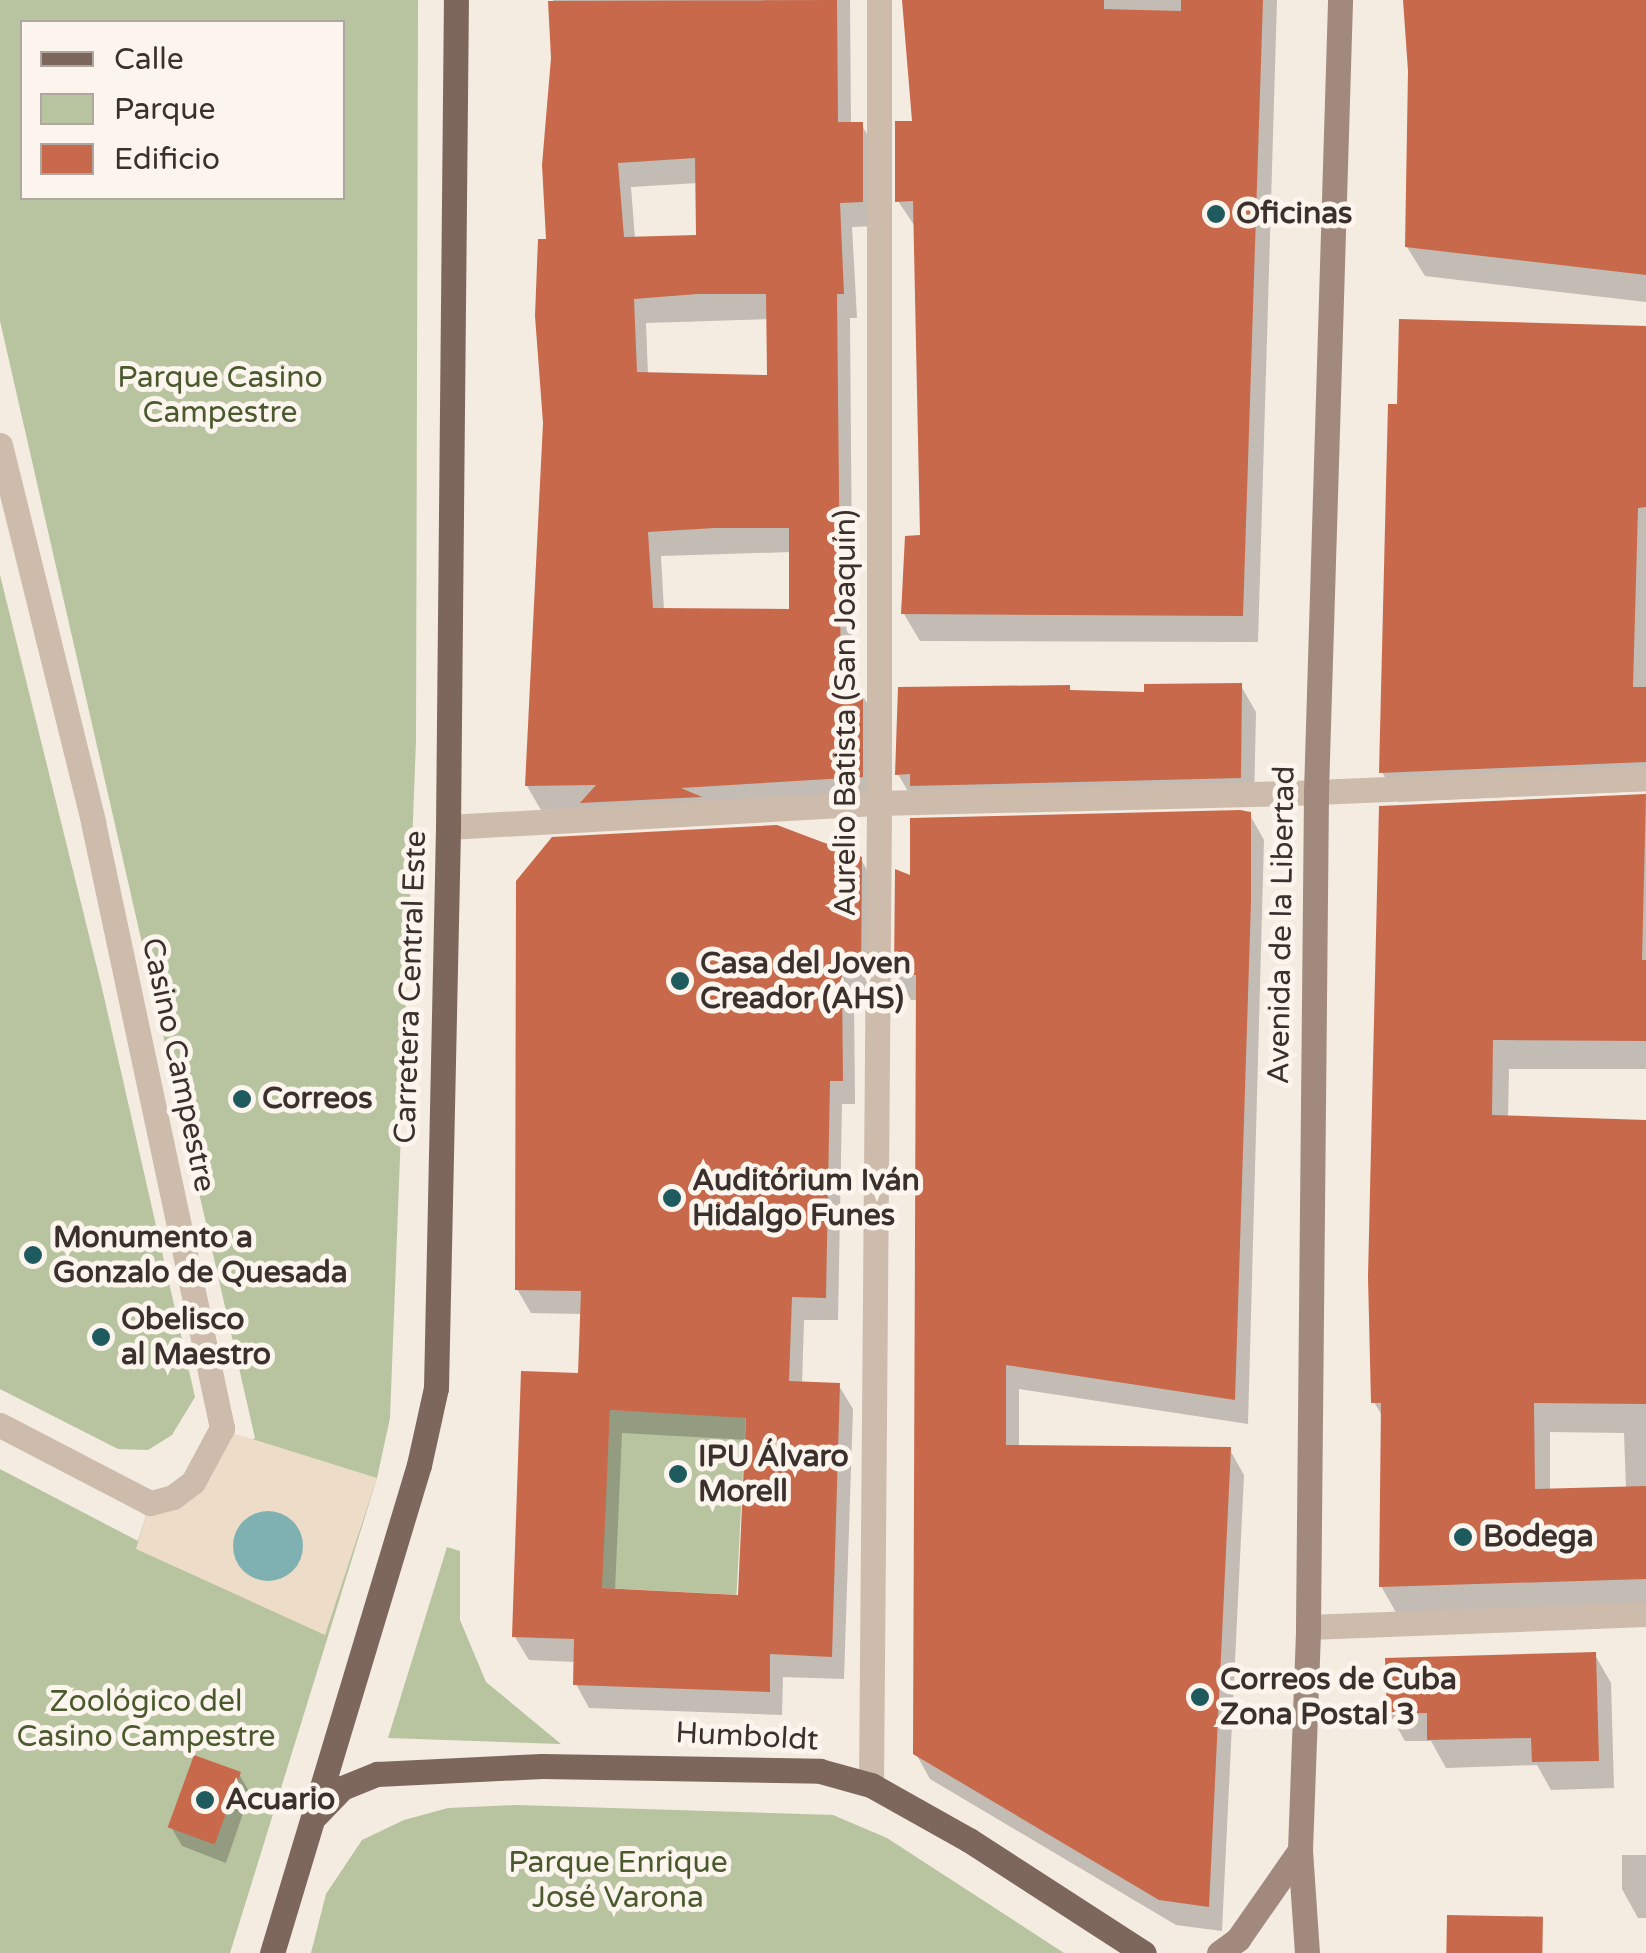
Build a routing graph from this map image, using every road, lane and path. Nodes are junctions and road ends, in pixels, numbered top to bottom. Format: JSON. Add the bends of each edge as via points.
{"nodes":[{"id":1,"x":456,"y":0,"type":"edge"},
{"id":2,"x":879,"y":0,"type":"edge"},
{"id":3,"x":1340,"y":0,"type":"edge"},
{"id":4,"x":0,"y":445,"type":"edge"},
{"id":5,"x":1646,"y":778,"type":"edge"},
{"id":6,"x":1316,"y":792,"type":"junction"},
{"id":7,"x":879,"y":803,"type":"junction"},
{"id":8,"x":448,"y":828,"type":"junction"},
{"id":9,"x":0,"y":1424,"type":"edge"},
{"id":10,"x":1646,"y":1614,"type":"edge"},
{"id":11,"x":1308,"y":1627,"type":"junction"},
{"id":12,"x":872,"y":1785,"type":"junction"},
{"id":13,"x":313,"y":1818,"type":"junction"},
{"id":14,"x":1300,"y":1850,"type":"junction"},
{"id":15,"x":272,"y":1953,"type":"edge"},
{"id":16,"x":1144,"y":1953,"type":"edge"},
{"id":17,"x":1220,"y":1953,"type":"edge"},
{"id":18,"x":1307,"y":1953,"type":"edge"}],
"edges":[{"from":1,"to":8,"type":"main road","name":"Carretera Central Este"},
{"from":2,"to":7,"type":"street","name":"Aurelio Batista (San Joaquín)"},
{"from":3,"to":6,"type":"main road","name":"Avenida de la Libertad"},
{"from":4,"to":9,"type":"street","name":"Casino Campestre","via":[[93,822],[222,1428],[193,1482],[173,1497],[150,1502]]},
{"from":5,"to":6,"type":"street"},
{"from":6,"to":7,"type":"street"},
{"from":6,"to":11,"type":"main road","name":"Avenida de la Libertad"},
{"from":7,"to":8,"type":"street"},
{"from":7,"to":12,"type":"street","name":"Aurelio Batista (San Joaquín)"},
{"from":8,"to":13,"type":"main road","name":"Carretera Central Este","via":[[436,1388],[419,1466]]},
{"from":10,"to":11,"type":"street"},
{"from":11,"to":14,"type":"main road","name":"Avenida de la Libertad"},
{"from":12,"to":13,"type":"main road","name":"Humboldt","via":[[768,1766],[393,1773],[342,1788]]},
{"from":12,"to":16,"type":"main road","name":"Humboldt"},
{"from":13,"to":15,"type":"main road","name":"Carretera Central Este"},
{"from":14,"to":17,"type":"main road","via":[[1238,1939]]},
{"from":14,"to":18,"type":"main road","name":"Avenida de la Libertad"}]}
